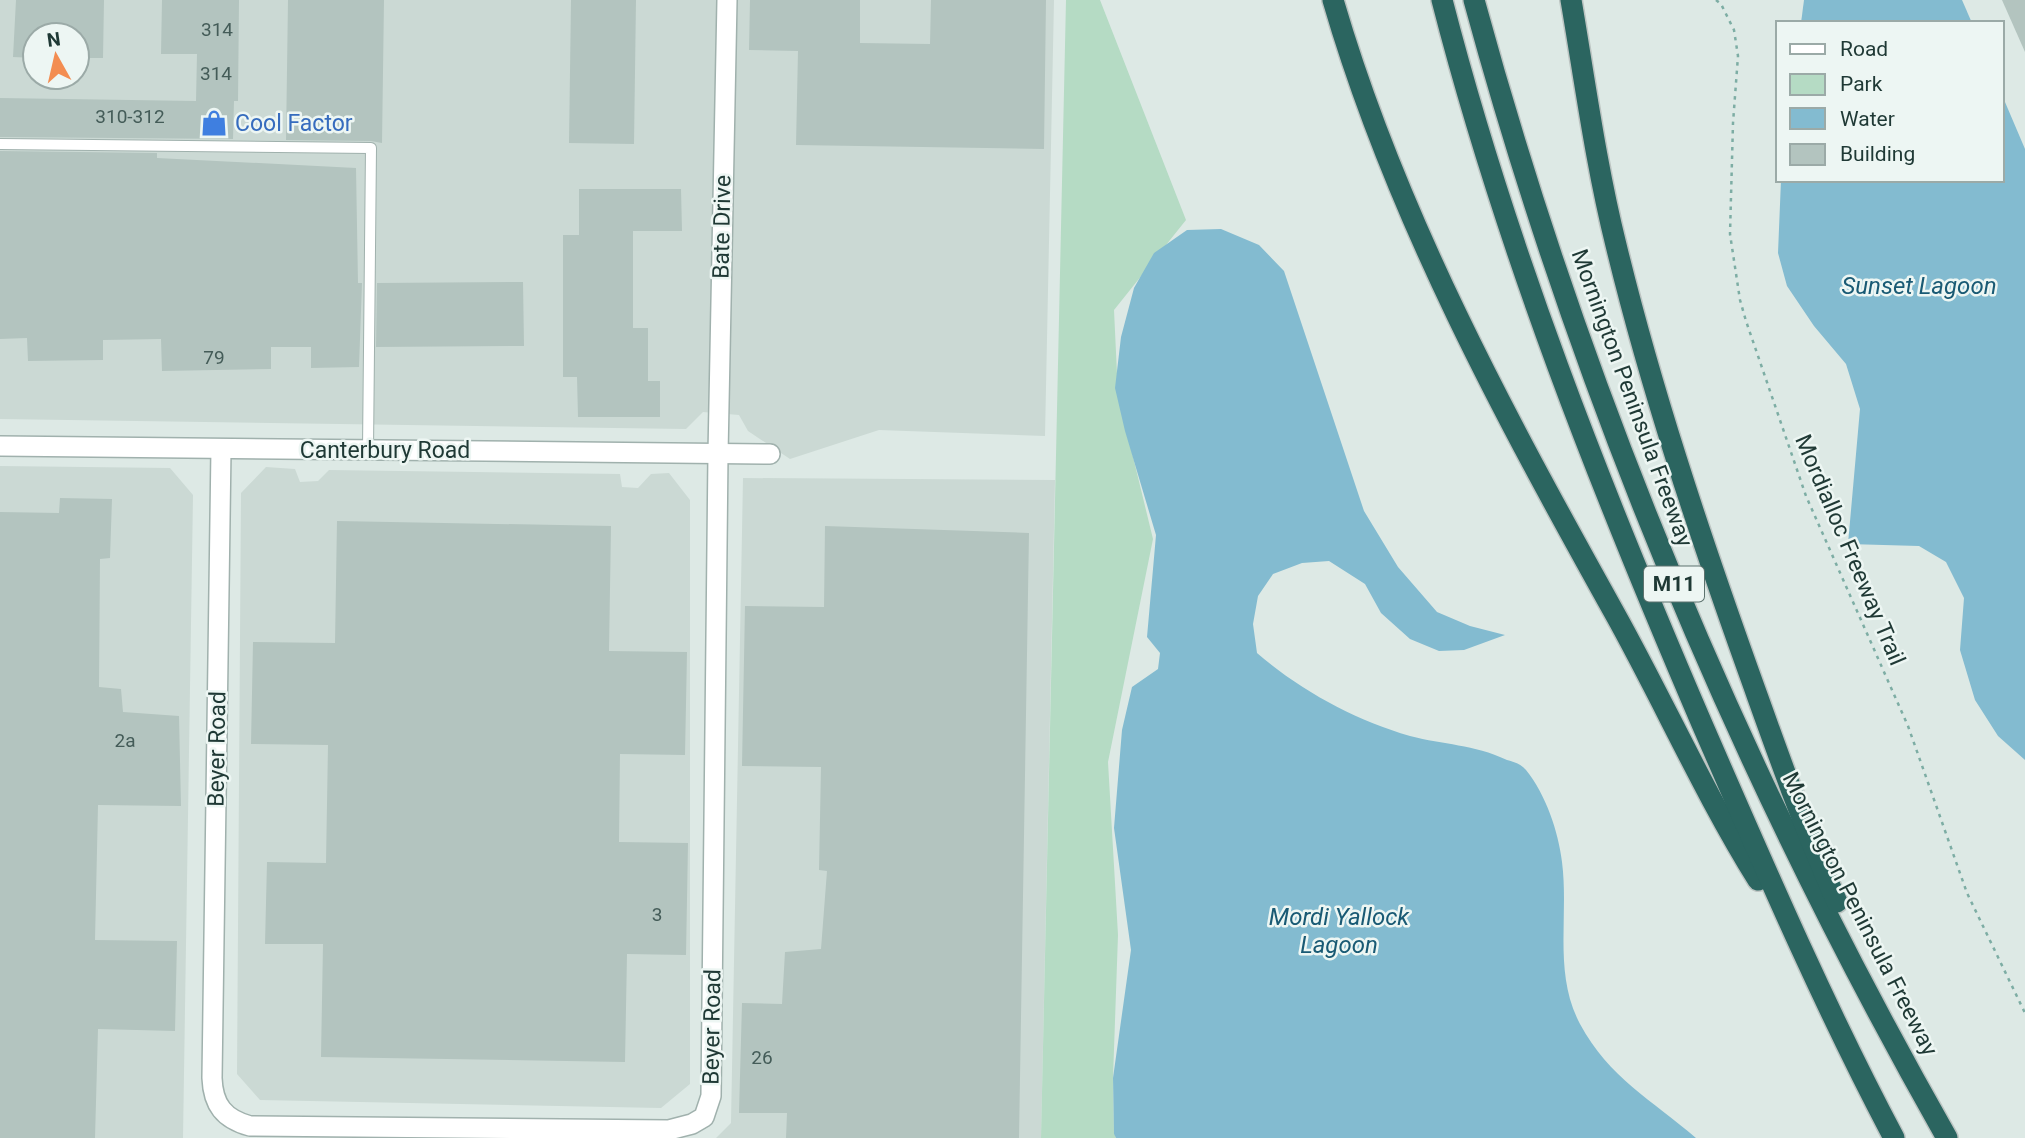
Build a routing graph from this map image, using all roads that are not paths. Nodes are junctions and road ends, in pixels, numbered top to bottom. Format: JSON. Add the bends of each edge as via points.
{"nodes":[{"id":1,"x":727,"y":0,"type":"edge"},
{"id":2,"x":1317,"y":0,"type":"edge"},
{"id":3,"x":1333,"y":0,"type":"edge"},
{"id":4,"x":1443,"y":0,"type":"edge"},
{"id":5,"x":1474,"y":0,"type":"edge"},
{"id":6,"x":1571,"y":0,"type":"edge"},
{"id":7,"x":1347,"y":49,"type":"junction"},
{"id":8,"x":0,"y":144,"type":"edge"},
{"id":9,"x":0,"y":446,"type":"edge"},
{"id":10,"x":221,"y":449,"type":"junction"},
{"id":11,"x":368,"y":450,"type":"junction"},
{"id":12,"x":718,"y":453,"type":"junction"},
{"id":13,"x":770,"y":454,"type":"dead end"},
{"id":14,"x":1796,"y":941,"type":"junction"},
{"id":15,"x":1930,"y":1108,"type":"junction"},
{"id":16,"x":1894,"y":1138,"type":"edge"},
{"id":17,"x":1947,"y":1138,"type":"edge"}],
"edges":[{"from":1,"to":12,"type":"street","name":"Bate Drive"},
{"from":2,"to":7,"type":"highway"},
{"from":3,"to":7,"type":"highway"},
{"from":4,"to":14,"type":"highway","number":"M11","via":[[1514,239],[1572,408],[1647,597]]},
{"from":5,"to":15,"type":"highway","name":"Mornington Peninsula Freeway","number":"M11","via":[[1536,212],[1672,581],[1811,882]]},
{"from":6,"to":15,"type":"highway","via":[[1615,242],[1676,464],[1809,840]]},
{"from":7,"to":14,"type":"highway","via":[[1410,208],[1497,395],[1729,833]]},
{"from":8,"to":11,"type":"lane","via":[[371,148]]},
{"from":9,"to":10,"type":"street","name":"Canterbury Road"},
{"from":10,"to":11,"type":"street","name":"Canterbury Road"},
{"from":10,"to":12,"type":"street","name":"Beyer Road","via":[[212,1078],[219,1109],[235,1122],[250,1126],[655,1130],[682,1128],[704,1117],[711,1096]]},
{"from":11,"to":12,"type":"street","name":"Canterbury Road"},
{"from":12,"to":13,"type":"street","name":"Canterbury Road"},
{"from":14,"to":16,"type":"highway","number":"M11"},
{"from":15,"to":17,"type":"highway","name":"Mornington Peninsula Freeway","number":"M11"}]}
